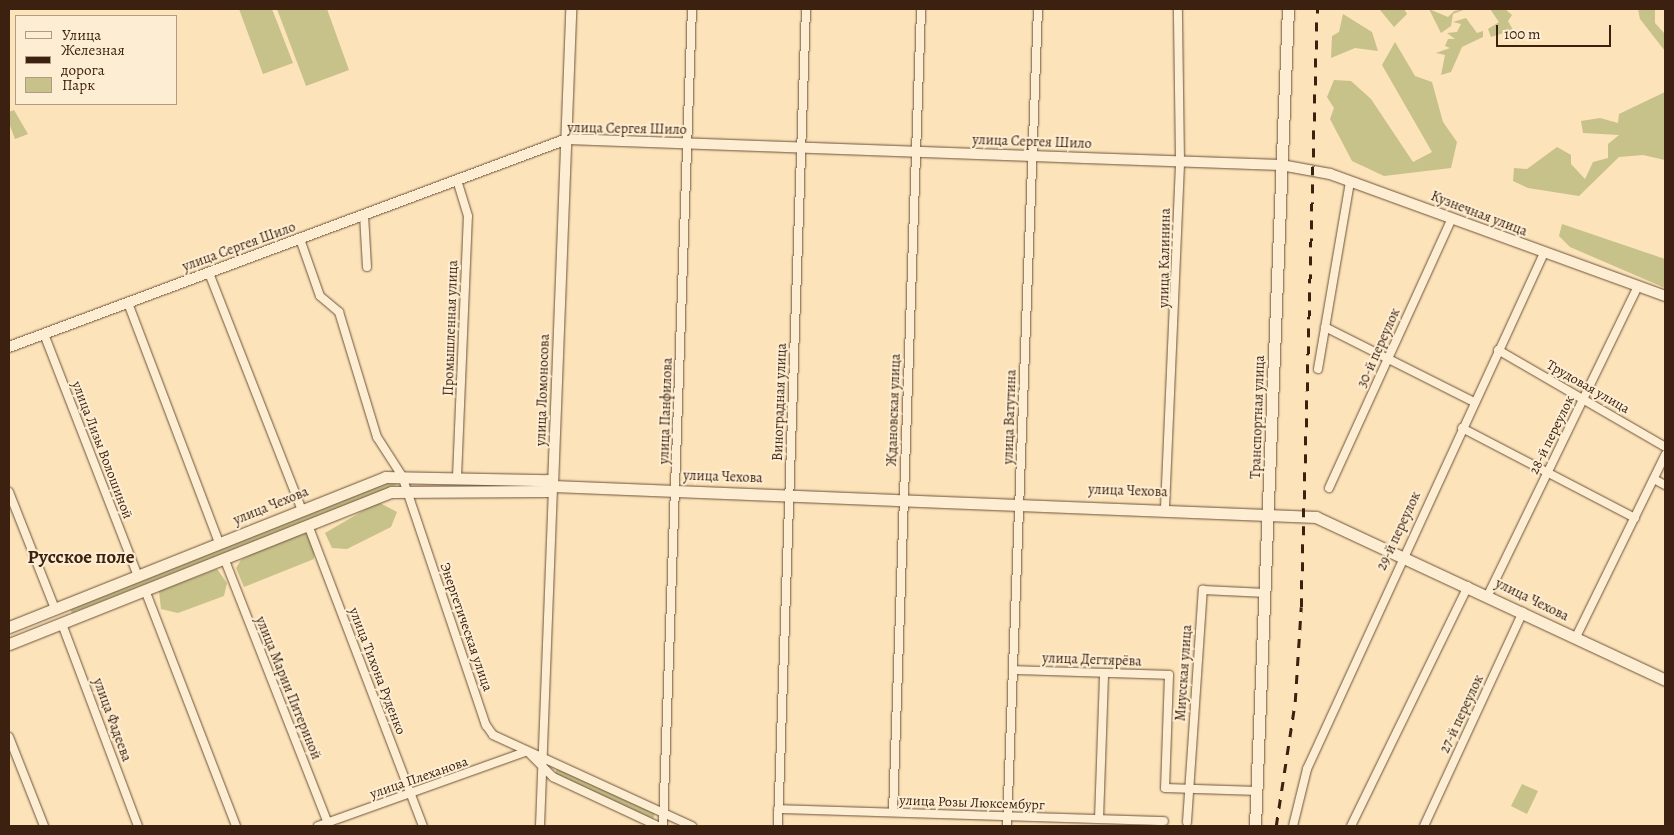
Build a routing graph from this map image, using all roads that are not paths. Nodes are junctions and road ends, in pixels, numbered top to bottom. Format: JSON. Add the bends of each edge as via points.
{"nodes":[{"id":1,"x":571,"y":9,"type":"edge"},
{"id":2,"x":692,"y":9,"type":"edge"},
{"id":3,"x":806,"y":9,"type":"edge"},
{"id":4,"x":921,"y":9,"type":"edge"},
{"id":5,"x":1038,"y":9,"type":"edge"},
{"id":6,"x":1178,"y":9,"type":"edge"},
{"id":7,"x":1288,"y":9,"type":"edge"},
{"id":8,"x":567,"y":139,"type":"junction"},
{"id":9,"x":688,"y":143,"type":"junction"},
{"id":10,"x":801,"y":148,"type":"junction"},
{"id":11,"x":916,"y":152,"type":"junction"},
{"id":12,"x":1032,"y":156,"type":"junction"},
{"id":13,"x":1180,"y":161,"type":"junction"},
{"id":14,"x":1282,"y":165,"type":"junction"},
{"id":15,"x":457,"y":181,"type":"junction"},
{"id":16,"x":1350,"y":182,"type":"junction"},
{"id":17,"x":364,"y":215,"type":"junction"},
{"id":18,"x":1452,"y":218,"type":"junction"},
{"id":19,"x":300,"y":239,"type":"junction"},
{"id":20,"x":1544,"y":253,"type":"junction"},
{"id":21,"x":367,"y":267,"type":"dead end"},
{"id":22,"x":209,"y":273,"type":"junction"},
{"id":23,"x":1638,"y":286,"type":"junction"},
{"id":24,"x":1665,"y":296,"type":"edge"},
{"id":25,"x":128,"y":303,"type":"junction"},
{"id":26,"x":1325,"y":327,"type":"junction"},
{"id":27,"x":44,"y":334,"type":"junction"},
{"id":28,"x":9,"y":347,"type":"edge"},
{"id":29,"x":1498,"y":350,"type":"junction"},
{"id":30,"x":1388,"y":359,"type":"junction"},
{"id":31,"x":1318,"y":369,"type":"dead end"},
{"id":32,"x":1583,"y":399,"type":"junction"},
{"id":33,"x":1474,"y":402,"type":"junction"},
{"id":34,"x":1462,"y":428,"type":"junction"},
{"id":35,"x":1665,"y":447,"type":"edge"},
{"id":36,"x":1665,"y":455,"type":"edge"},
{"id":37,"x":1548,"y":473,"type":"junction"},
{"id":38,"x":402,"y":476,"type":"junction"},
{"id":39,"x":457,"y":477,"type":"junction"},
{"id":40,"x":1654,"y":479,"type":"junction"},
{"id":41,"x":1665,"y":485,"type":"edge"},
{"id":42,"x":553,"y":486,"type":"junction"},
{"id":43,"x":406,"y":488,"type":"junction"},
{"id":44,"x":1329,"y":488,"type":"dead end"},
{"id":45,"x":675,"y":490,"type":"junction"},
{"id":46,"x":9,"y":492,"type":"edge"},
{"id":47,"x":789,"y":494,"type":"junction"},
{"id":48,"x":904,"y":498,"type":"junction"},
{"id":49,"x":1019,"y":502,"type":"junction"},
{"id":50,"x":1165,"y":508,"type":"junction"},
{"id":51,"x":302,"y":510,"type":"junction"},
{"id":52,"x":1270,"y":512,"type":"junction"},
{"id":53,"x":1635,"y":518,"type":"junction"},
{"id":54,"x":308,"y":524,"type":"junction"},
{"id":55,"x":218,"y":543,"type":"junction"},
{"id":56,"x":1401,"y":556,"type":"junction"},
{"id":57,"x":224,"y":558,"type":"junction"},
{"id":58,"x":138,"y":576,"type":"junction"},
{"id":59,"x":1468,"y":586,"type":"junction"},
{"id":60,"x":145,"y":590,"type":"junction"},
{"id":61,"x":1266,"y":593,"type":"junction"},
{"id":62,"x":1488,"y":595,"type":"junction"},
{"id":63,"x":55,"y":609,"type":"junction"},
{"id":64,"x":1524,"y":612,"type":"junction"},
{"id":65,"x":62,"y":624,"type":"junction"},
{"id":66,"x":9,"y":627,"type":"edge"},
{"id":67,"x":1576,"y":637,"type":"junction"},
{"id":68,"x":9,"y":644,"type":"edge"},
{"id":69,"x":1013,"y":670,"type":"junction"},
{"id":70,"x":1104,"y":673,"type":"junction"},
{"id":71,"x":1665,"y":680,"type":"edge"},
{"id":72,"x":9,"y":737,"type":"edge"},
{"id":73,"x":528,"y":751,"type":"junction"},
{"id":74,"x":545,"y":758,"type":"junction"},
{"id":75,"x":545,"y":772,"type":"junction"},
{"id":76,"x":1189,"y":788,"type":"junction"},
{"id":77,"x":1258,"y":791,"type":"junction"},
{"id":78,"x":411,"y":794,"type":"junction"},
{"id":79,"x":778,"y":809,"type":"junction"},
{"id":80,"x":893,"y":812,"type":"junction"},
{"id":81,"x":664,"y":813,"type":"junction"},
{"id":82,"x":1008,"y":816,"type":"junction"},
{"id":83,"x":1099,"y":819,"type":"junction"},
{"id":84,"x":1164,"y":821,"type":"dead end"},
{"id":85,"x":1187,"y":822,"type":"dead end"},
{"id":86,"x":329,"y":824,"type":"edge"},
{"id":87,"x":44,"y":826,"type":"edge"},
{"id":88,"x":138,"y":826,"type":"edge"},
{"id":89,"x":236,"y":826,"type":"edge"},
{"id":90,"x":318,"y":826,"type":"edge"},
{"id":91,"x":424,"y":826,"type":"edge"},
{"id":92,"x":540,"y":826,"type":"edge"},
{"id":93,"x":658,"y":826,"type":"edge"},
{"id":94,"x":663,"y":826,"type":"edge"},
{"id":95,"x":692,"y":826,"type":"edge"},
{"id":96,"x":778,"y":826,"type":"edge"},
{"id":97,"x":1007,"y":826,"type":"edge"},
{"id":98,"x":1255,"y":826,"type":"edge"},
{"id":99,"x":1293,"y":826,"type":"edge"},
{"id":100,"x":1351,"y":826,"type":"edge"},
{"id":101,"x":1424,"y":826,"type":"edge"}],
"edges":[{"from":1,"to":8,"type":"street","name":"улица Ломоносова"},
{"from":2,"to":9,"type":"street","name":"улица Панфилова"},
{"from":3,"to":10,"type":"street","name":"Виноградная улица"},
{"from":4,"to":11,"type":"street","name":"Ждановская улица"},
{"from":5,"to":12,"type":"street","name":"улица Ватутина"},
{"from":6,"to":13,"type":"street","name":"улица Калинина"},
{"from":7,"to":14,"type":"main road","name":"Транспортная улица"},
{"from":8,"to":9,"type":"street","name":"улица Сергея Шило"},
{"from":8,"to":15,"type":"street","name":"улица Сергея Шило"},
{"from":8,"to":42,"type":"street","name":"улица Ломоносова"},
{"from":9,"to":10,"type":"street","name":"улица Сергея Шило"},
{"from":9,"to":45,"type":"street","name":"улица Панфилова"},
{"from":10,"to":11,"type":"street","name":"улица Сергея Шило"},
{"from":10,"to":47,"type":"street","name":"Виноградная улица"},
{"from":11,"to":12,"type":"street","name":"улица Сергея Шило"},
{"from":11,"to":48,"type":"street","name":"Ждановская улица"},
{"from":12,"to":13,"type":"street","name":"улица Сергея Шило"},
{"from":12,"to":49,"type":"street","name":"улица Ватутина"},
{"from":13,"to":14,"type":"street","name":"улица Сергея Шило"},
{"from":13,"to":50,"type":"street","name":"улица Калинина"},
{"from":14,"to":16,"type":"street","name":"Кузнечная улица"},
{"from":14,"to":52,"type":"main road","name":"Транспортная улица"},
{"from":15,"to":17,"type":"street","name":"улица Сергея Шило"},
{"from":15,"to":39,"type":"street","name":"Промышленная улица","via":[[468,216]]},
{"from":16,"to":18,"type":"street","name":"Кузнечная улица"},
{"from":16,"to":26,"type":"street"},
{"from":17,"to":19,"type":"street","name":"улица Сергея Шило"},
{"from":17,"to":21,"type":"street"},
{"from":18,"to":20,"type":"street","name":"Кузнечная улица"},
{"from":18,"to":30,"type":"street","name":"30-й переулок"},
{"from":19,"to":22,"type":"street","name":"улица Сергея Шило"},
{"from":19,"to":38,"type":"street","via":[[320,296],[338,312],[377,437]]},
{"from":20,"to":23,"type":"street","name":"Кузнечная улица"},
{"from":20,"to":29,"type":"street","name":"29-й переулок"},
{"from":22,"to":25,"type":"street","name":"улица Сергея Шило"},
{"from":22,"to":51,"type":"street"},
{"from":23,"to":24,"type":"street","name":"Кузнечная улица"},
{"from":23,"to":32,"type":"street","name":"28-й переулок"},
{"from":25,"to":27,"type":"street","name":"улица Сергея Шило"},
{"from":25,"to":55,"type":"street"},
{"from":26,"to":30,"type":"street"},
{"from":26,"to":31,"type":"street"},
{"from":27,"to":28,"type":"street","name":"улица Сергея Шило"},
{"from":27,"to":58,"type":"street","name":"улица Лизы Волошиной"},
{"from":29,"to":32,"type":"street","name":"Трудовая улица"},
{"from":29,"to":33,"type":"street","name":"29-й переулок"},
{"from":30,"to":33,"type":"street"},
{"from":30,"to":44,"type":"street","name":"30-й переулок"},
{"from":32,"to":35,"type":"street","name":"Трудовая улица"},
{"from":32,"to":37,"type":"street","name":"28-й переулок"},
{"from":33,"to":34,"type":"street","name":"29-й переулок"},
{"from":34,"to":37,"type":"street"},
{"from":34,"to":56,"type":"street","name":"29-й переулок"},
{"from":36,"to":40,"type":"street"},
{"from":37,"to":53,"type":"street"},
{"from":37,"to":62,"type":"street","name":"28-й переулок"},
{"from":38,"to":39,"type":"main road","name":"улица Чехова"},
{"from":38,"to":43,"type":"street","name":"Энергетическая улица"},
{"from":38,"to":51,"type":"main road","name":"улица Чехова","via":[[374,481]]},
{"from":39,"to":42,"type":"main road","name":"улица Чехова","via":[[548,480]]},
{"from":40,"to":41,"type":"street"},
{"from":40,"to":53,"type":"street"},
{"from":42,"to":43,"type":"main road","name":"улица Чехова","via":[[547,491]]},
{"from":42,"to":45,"type":"main road","name":"улица Чехова"},
{"from":42,"to":74,"type":"street","name":"улица Ломоносова"},
{"from":43,"to":54,"type":"main road","name":"улица Чехова"},
{"from":43,"to":73,"type":"street","name":"Энергетическая улица","via":[[486,725],[493,735]]},
{"from":45,"to":47,"type":"main road","name":"улица Чехова"},
{"from":45,"to":81,"type":"street","name":"улица Панфилова"},
{"from":46,"to":63,"type":"street"},
{"from":47,"to":48,"type":"main road","name":"улица Чехова"},
{"from":47,"to":79,"type":"street","name":"Виноградная улица"},
{"from":48,"to":49,"type":"main road","name":"улица Чехова"},
{"from":48,"to":80,"type":"street","name":"Ждановская улица"},
{"from":49,"to":50,"type":"main road","name":"улица Чехова"},
{"from":49,"to":69,"type":"street","name":"улица Ватутина"},
{"from":50,"to":52,"type":"main road","name":"улица Чехова"},
{"from":51,"to":55,"type":"main road","name":"улица Чехова"},
{"from":52,"to":56,"type":"main road","name":"улица Чехова","via":[[1316,517]]},
{"from":52,"to":61,"type":"main road","name":"Транспортная улица"},
{"from":53,"to":67,"type":"street"},
{"from":54,"to":57,"type":"main road","name":"улица Чехова"},
{"from":54,"to":78,"type":"street","name":"улица Тихона Руденко"},
{"from":55,"to":58,"type":"main road","name":"улица Чехова"},
{"from":56,"to":59,"type":"main road","name":"улица Чехова"},
{"from":56,"to":99,"type":"street","name":"29-й переулок","via":[[1307,769]]},
{"from":57,"to":60,"type":"main road","name":"улица Чехова"},
{"from":57,"to":86,"type":"street","name":"улица Марии Питериной"},
{"from":58,"to":63,"type":"main road","name":"улица Чехова"},
{"from":59,"to":62,"type":"main road","name":"улица Чехова"},
{"from":59,"to":100,"type":"street"},
{"from":60,"to":65,"type":"main road","name":"улица Чехова"},
{"from":60,"to":89,"type":"street"},
{"from":61,"to":76,"type":"street","name":"Миусская улица","via":[[1203,590]]},
{"from":61,"to":77,"type":"main road","name":"Транспортная улица"},
{"from":62,"to":64,"type":"main road","name":"улица Чехова"},
{"from":63,"to":65,"type":"main road"},
{"from":63,"to":66,"type":"main road","name":"улица Чехова"},
{"from":64,"to":67,"type":"main road","name":"улица Чехова"},
{"from":64,"to":101,"type":"street","name":"27-й переулок"},
{"from":65,"to":68,"type":"main road","name":"улица Чехова"},
{"from":65,"to":88,"type":"street","name":"улица Фадеева"},
{"from":67,"to":71,"type":"main road","name":"улица Чехова"},
{"from":69,"to":70,"type":"street","name":"улица Дегтярёва"},
{"from":69,"to":82,"type":"street","name":"улица Ватутина"},
{"from":70,"to":76,"type":"street","name":"улица Дегтярёва","via":[[1169,675],[1165,788]]},
{"from":70,"to":83,"type":"street"},
{"from":72,"to":87,"type":"street"},
{"from":73,"to":74,"type":"street","name":"Энергетическая улица"},
{"from":73,"to":75,"type":"street","name":"Энергетическая улица"},
{"from":73,"to":78,"type":"street","name":"улица Плеханова"},
{"from":74,"to":75,"type":"street","name":"улица Ломоносова"},
{"from":74,"to":81,"type":"street","name":"Энергетическая улица"},
{"from":75,"to":92,"type":"street","name":"улица Ломоносова"},
{"from":75,"to":93,"type":"street","name":"Энергетическая улица"},
{"from":76,"to":77,"type":"street"},
{"from":76,"to":85,"type":"street","name":"Миусская улица"},
{"from":77,"to":98,"type":"main road","name":"Транспортная улица"},
{"from":78,"to":86,"type":"street","name":"улица Плеханова"},
{"from":78,"to":91,"type":"street","name":"улица Тихона Руденко"},
{"from":79,"to":80,"type":"street","name":"улица Розы Люксембург"},
{"from":79,"to":96,"type":"street","name":"Виноградная улица"},
{"from":80,"to":82,"type":"street","name":"улица Розы Люксембург"},
{"from":81,"to":94,"type":"street","name":"улица Панфилова"},
{"from":81,"to":95,"type":"street","name":"Энергетическая улица"},
{"from":82,"to":83,"type":"street","name":"улица Розы Люксембург"},
{"from":82,"to":97,"type":"street","name":"улица Ватутина"},
{"from":83,"to":84,"type":"street","name":"улица Розы Люксембург"},
{"from":86,"to":90,"type":"street","name":"улица Плеханова"}]}
